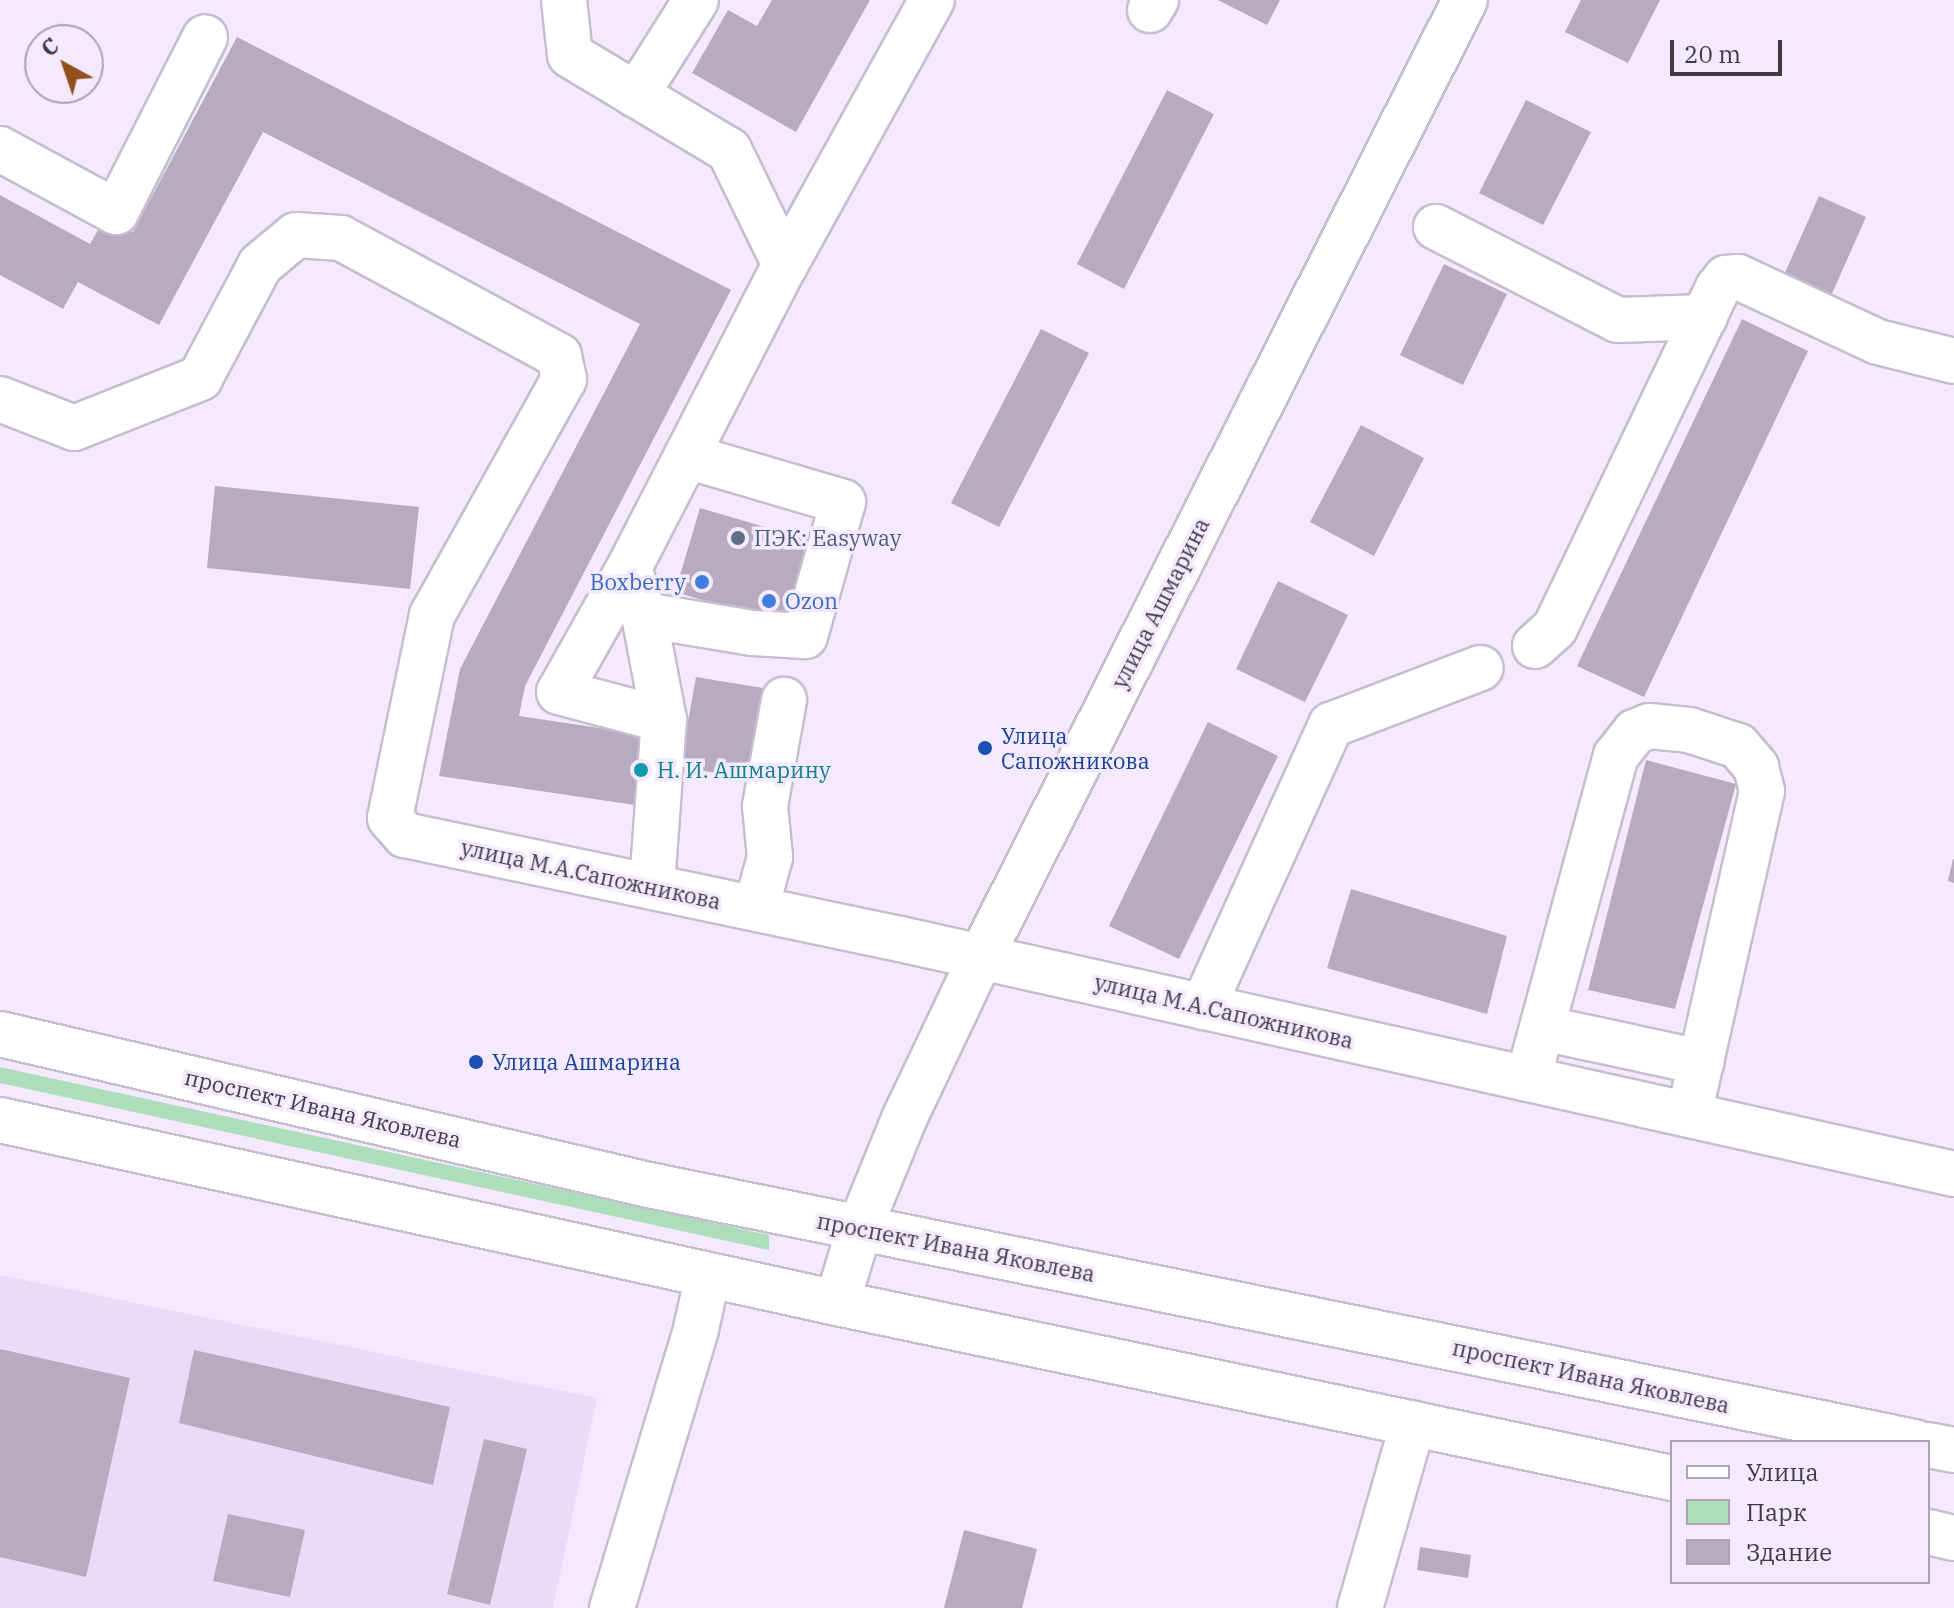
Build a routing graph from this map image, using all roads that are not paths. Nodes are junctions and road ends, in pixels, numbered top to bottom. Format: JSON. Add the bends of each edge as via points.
{"nodes":[{"id":1,"x":564,"y":0,"type":"edge"},
{"id":2,"x":696,"y":0,"type":"edge"},
{"id":3,"x":932,"y":0,"type":"edge"},
{"id":4,"x":1465,"y":0,"type":"edge"},
{"id":5,"x":205,"y":37,"type":"dead end"},
{"id":6,"x":636,"y":95,"type":"junction"},
{"id":7,"x":0,"y":149,"type":"edge"},
{"id":8,"x":1436,"y":227,"type":"dead end"},
{"id":9,"x":785,"y":265,"type":"junction"},
{"id":10,"x":1705,"y":317,"type":"junction"},
{"id":11,"x":1954,"y":361,"type":"edge"},
{"id":12,"x":0,"y":399,"type":"edge"},
{"id":13,"x":687,"y":456,"type":"junction"},
{"id":14,"x":629,"y":568,"type":"junction"},
{"id":15,"x":644,"y":615,"type":"junction"},
{"id":16,"x":1535,"y":646,"type":"dead end"},
{"id":17,"x":1480,"y":668,"type":"dead end"},
{"id":18,"x":784,"y":700,"type":"dead end"},
{"id":19,"x":664,"y":720,"type":"junction"},
{"id":20,"x":652,"y":886,"type":"junction"},
{"id":21,"x":756,"y":908,"type":"junction"},
{"id":22,"x":981,"y":957,"type":"junction"},
{"id":23,"x":1203,"y":1007,"type":"junction"},
{"id":24,"x":1542,"y":1028,"type":"junction"},
{"id":25,"x":0,"y":1034,"type":"edge"},
{"id":26,"x":1701,"y":1062,"type":"junction"},
{"id":27,"x":1528,"y":1079,"type":"junction"},
{"id":28,"x":1689,"y":1114,"type":"junction"},
{"id":29,"x":0,"y":1120,"type":"edge"},
{"id":30,"x":1954,"y":1174,"type":"edge"},
{"id":31,"x":860,"y":1227,"type":"junction"},
{"id":32,"x":708,"y":1275,"type":"junction"},
{"id":33,"x":837,"y":1303,"type":"junction"},
{"id":34,"x":1413,"y":1423,"type":"junction"},
{"id":35,"x":1905,"y":1440,"type":"edge"},
{"id":36,"x":1930,"y":1445,"type":"edge"},
{"id":37,"x":1954,"y":1450,"type":"edge"},
{"id":38,"x":1670,"y":1478,"type":"edge"},
{"id":39,"x":1930,"y":1532,"type":"edge"},
{"id":40,"x":1954,"y":1538,"type":"edge"},
{"id":41,"x":612,"y":1608,"type":"edge"},
{"id":42,"x":1360,"y":1608,"type":"edge"}],
"edges":[{"from":1,"to":6,"type":"main road","via":[[570,55]]},
{"from":2,"to":6,"type":"main road"},
{"from":3,"to":9,"type":"main road"},
{"from":4,"to":22,"type":"main road","name":"улица Ашмарина"},
{"from":5,"to":7,"type":"main road","via":[[116,212]]},
{"from":6,"to":9,"type":"main road","via":[[729,150]]},
{"from":8,"to":10,"type":"main road","via":[[1618,320]]},
{"from":9,"to":13,"type":"main road"},
{"from":10,"to":11,"type":"main road","via":[[1726,278],[1738,277],[1878,342]]},
{"from":10,"to":16,"type":"main road","via":[[1555,628]]},
{"from":12,"to":20,"type":"main road","name":"улица М.А.Сапожникова","via":[[74,428],[200,378],[260,265],[296,235],[341,238],[559,356],[564,379],[432,615],[390,818],[405,835]]},
{"from":13,"to":14,"type":"main road"},
{"from":13,"to":15,"type":"main road","via":[[843,502],[805,636]]},
{"from":14,"to":15,"type":"main road"},
{"from":14,"to":19,"type":"main road","via":[[559,692]]},
{"from":15,"to":19,"type":"main road"},
{"from":17,"to":23,"type":"main road","via":[[1331,725]]},
{"from":18,"to":21,"type":"main road","via":[[765,806],[770,857]]},
{"from":19,"to":20,"type":"main road"},
{"from":20,"to":21,"type":"main road","name":"улица М.А.Сапожникова"},
{"from":21,"to":22,"type":"main road","name":"улица М.А.Сапожникова"},
{"from":22,"to":23,"type":"main road","name":"улица М.А.Сапожникова"},
{"from":22,"to":31,"type":"main road","name":"улица Ашмарина","via":[[904,1119]]},
{"from":23,"to":27,"type":"main road","name":"улица М.А.Сапожникова"},
{"from":24,"to":26,"type":"main road"},
{"from":24,"to":26,"type":"main road","via":[[1616,756],[1635,732],[1663,725],[1738,746],[1761,780]]},
{"from":24,"to":27,"type":"main road"},
{"from":25,"to":31,"type":"main road","name":"проспект Ивана Яковлева","via":[[649,1185]]},
{"from":26,"to":28,"type":"main road"},
{"from":27,"to":28,"type":"main road","name":"улица М.А.Сапожникова"},
{"from":28,"to":30,"type":"main road","name":"улица М.А.Сапожникова"},
{"from":29,"to":32,"type":"main road"},
{"from":31,"to":33,"type":"main road","name":"улица Ашмарина"},
{"from":31,"to":35,"type":"main road","name":"проспект Ивана Яковлева"},
{"from":32,"to":33,"type":"main road"},
{"from":32,"to":41,"type":"main road"},
{"from":33,"to":34,"type":"main road"},
{"from":34,"to":38,"type":"main road"},
{"from":34,"to":42,"type":"main road"},
{"from":36,"to":37,"type":"main road"},
{"from":39,"to":40,"type":"main road"}]}
